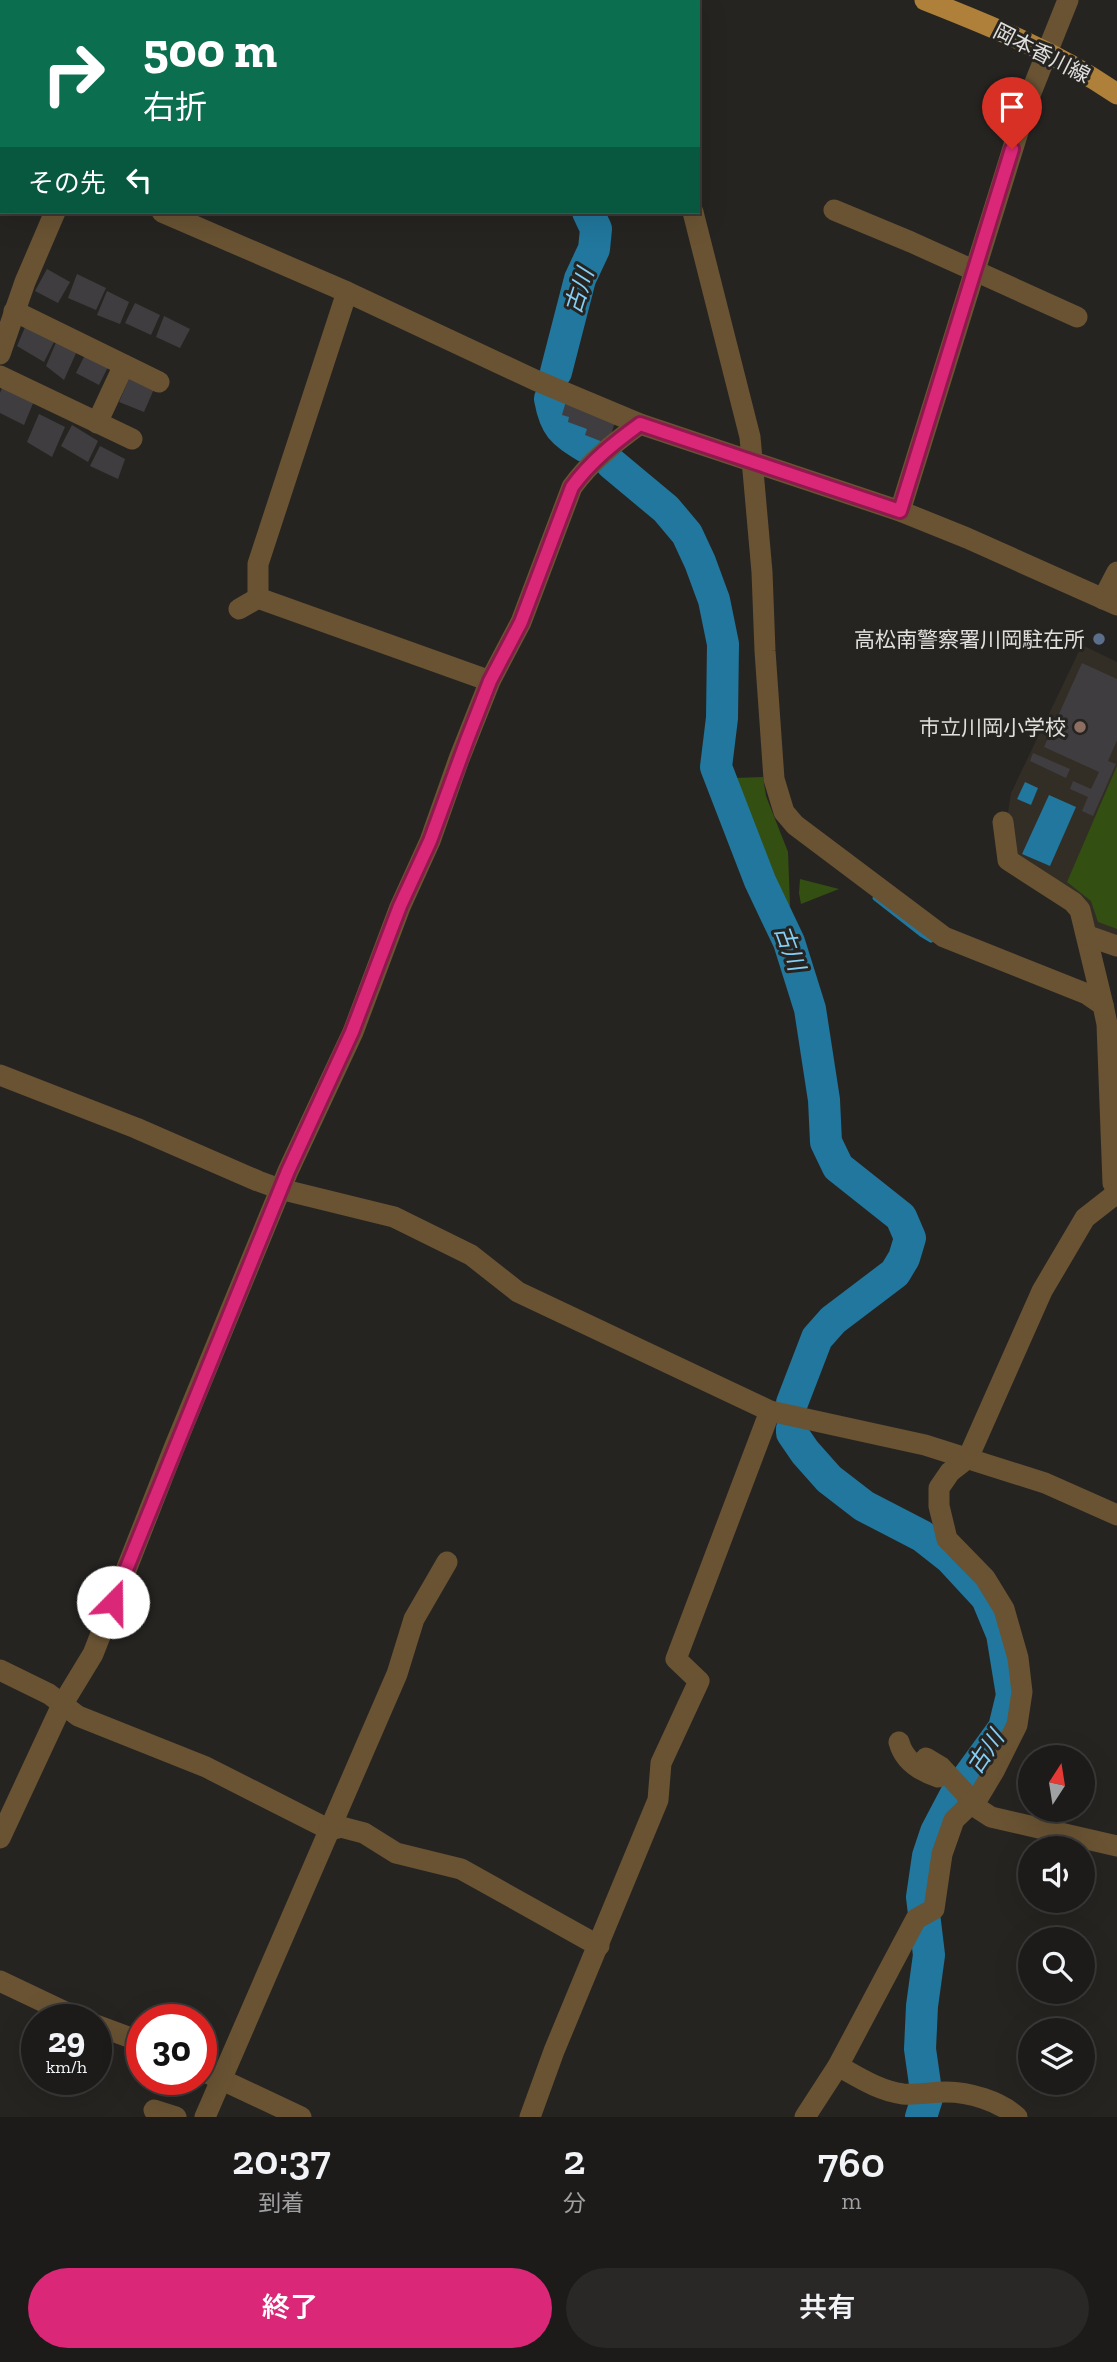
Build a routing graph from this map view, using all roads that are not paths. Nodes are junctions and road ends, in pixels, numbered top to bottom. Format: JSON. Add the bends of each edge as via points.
{"nodes":[{"id":1,"x":925,"y":0,"type":"edge"},
{"id":2,"x":1068,"y":0,"type":"edge"},
{"id":3,"x":1046,"y":52,"type":"junction"},
{"id":4,"x":1117,"y":94,"type":"edge"},
{"id":5,"x":834,"y":210,"type":"dead end"},
{"id":6,"x":53,"y":214,"type":"edge"},
{"id":7,"x":167,"y":214,"type":"edge"},
{"id":8,"x":694,"y":214,"type":"edge"},
{"id":9,"x":974,"y":271,"type":"junction"},
{"id":10,"x":347,"y":292,"type":"junction"},
{"id":11,"x":14,"y":311,"type":"junction"},
{"id":12,"x":1077,"y":317,"type":"dead end"},
{"id":13,"x":0,"y":354,"type":"edge"},
{"id":14,"x":124,"y":365,"type":"junction"},
{"id":15,"x":0,"y":376,"type":"edge"},
{"id":16,"x":159,"y":382,"type":"dead end"},
{"id":17,"x":97,"y":423,"type":"junction"},
{"id":18,"x":640,"y":424,"type":"junction"},
{"id":19,"x":132,"y":439,"type":"dead end"},
{"id":20,"x":754,"y":464,"type":"junction"},
{"id":21,"x":900,"y":511,"type":"junction"},
{"id":22,"x":1117,"y":572,"type":"edge"},
{"id":23,"x":258,"y":598,"type":"junction"},
{"id":24,"x":1110,"y":602,"type":"edge"},
{"id":25,"x":239,"y":609,"type":"dead end"},
{"id":26,"x":490,"y":681,"type":"junction"},
{"id":27,"x":1003,"y":822,"type":"dead end"},
{"id":28,"x":1088,"y":936,"type":"junction"},
{"id":29,"x":1117,"y":946,"type":"edge"},
{"id":30,"x":1103,"y":1005,"type":"junction"},
{"id":31,"x":0,"y":1075,"type":"edge"},
{"id":32,"x":280,"y":1189,"type":"junction"},
{"id":33,"x":1117,"y":1192,"type":"edge"},
{"id":34,"x":770,"y":1411,"type":"junction"},
{"id":35,"x":968,"y":1458,"type":"junction"},
{"id":36,"x":1117,"y":1515,"type":"edge"},
{"id":37,"x":447,"y":1562,"type":"dead end"},
{"id":38,"x":0,"y":1670,"type":"edge"},
{"id":39,"x":62,"y":1705,"type":"junction"},
{"id":40,"x":899,"y":1742,"type":"dead end"},
{"id":41,"x":926,"y":1758,"type":"dead end"},
{"id":42,"x":964,"y":1794,"type":"junction"},
{"id":43,"x":330,"y":1830,"type":"junction"},
{"id":44,"x":0,"y":1838,"type":"edge"},
{"id":45,"x":1117,"y":1846,"type":"edge"},
{"id":46,"x":599,"y":1946,"type":"junction"},
{"id":47,"x":0,"y":1981,"type":"edge"},
{"id":48,"x":48,"y":2004,"type":"edge"},
{"id":49,"x":217,"y":2061,"type":"edge"},
{"id":50,"x":838,"y":2066,"type":"junction"},
{"id":51,"x":217,"y":2078,"type":"edge"},
{"id":52,"x":208,"y":2095,"type":"edge"},
{"id":53,"x":154,"y":2110,"type":"dead end"},
{"id":54,"x":176,"y":2117,"type":"edge"},
{"id":55,"x":205,"y":2117,"type":"edge"},
{"id":56,"x":301,"y":2117,"type":"edge"},
{"id":57,"x":530,"y":2117,"type":"edge"},
{"id":58,"x":805,"y":2117,"type":"edge"},
{"id":59,"x":1017,"y":2117,"type":"edge"}],
"edges":[{"from":1,"to":3,"type":"main road","name":"岡本香川線"},
{"from":2,"to":3,"type":"street"},
{"from":3,"to":4,"type":"main road","name":"岡本香川線"},
{"from":3,"to":9,"type":"street"},
{"from":5,"to":9,"type":"street"},
{"from":6,"to":11,"type":"street"},
{"from":7,"to":10,"type":"street"},
{"from":8,"to":20,"type":"street"},
{"from":9,"to":12,"type":"street"},
{"from":9,"to":21,"type":"street"},
{"from":10,"to":18,"type":"street"},
{"from":10,"to":23,"type":"street","via":[[258,564]]},
{"from":11,"to":13,"type":"street"},
{"from":11,"to":14,"type":"street"},
{"from":14,"to":16,"type":"street"},
{"from":14,"to":17,"type":"street"},
{"from":15,"to":17,"type":"street"},
{"from":17,"to":19,"type":"street"},
{"from":18,"to":20,"type":"street"},
{"from":18,"to":26,"type":"street","via":[[585,469],[572,487],[521,622]]},
{"from":20,"to":21,"type":"street"},
{"from":20,"to":30,"type":"street","via":[[774,779],[784,812],[944,937],[1087,994]]},
{"from":21,"to":24,"type":"street"},
{"from":22,"to":24,"type":"street"},
{"from":23,"to":25,"type":"street"},
{"from":23,"to":26,"type":"street"},
{"from":26,"to":32,"type":"street","via":[[352,1032]]},
{"from":27,"to":28,"type":"street","via":[[1008,860],[1073,902]]},
{"from":28,"to":29,"type":"street"},
{"from":28,"to":30,"type":"street"},
{"from":30,"to":33,"type":"street"},
{"from":31,"to":32,"type":"street"},
{"from":32,"to":34,"type":"street","via":[[394,1217],[471,1255],[518,1292]]},
{"from":32,"to":39,"type":"street","via":[[93,1654]]},
{"from":33,"to":35,"type":"street","via":[[1085,1218],[1042,1291]]},
{"from":34,"to":35,"type":"street"},
{"from":34,"to":46,"type":"street","via":[[676,1659],[699,1681],[661,1763],[658,1800]]},
{"from":35,"to":36,"type":"street","via":[[1045,1483]]},
{"from":35,"to":42,"type":"street","via":[[939,1488],[939,1506],[947,1539],[985,1578],[1004,1609],[1022,1692],[1017,1725],[994,1771],[979,1796]]},
{"from":37,"to":43,"type":"street","via":[[414,1619],[397,1674]]},
{"from":38,"to":39,"type":"street"},
{"from":39,"to":43,"type":"street","via":[[78,1716],[206,1766]]},
{"from":39,"to":44,"type":"street"},
{"from":40,"to":42,"type":"street","via":[[912,1764]]},
{"from":41,"to":42,"type":"street","via":[[941,1767]]},
{"from":42,"to":45,"type":"street","via":[[991,1816]]},
{"from":42,"to":50,"type":"street","via":[[925,1914]]},
{"from":43,"to":46,"type":"street","via":[[341,1827],[363,1833],[397,1853],[461,1869]]},
{"from":43,"to":49,"type":"street"},
{"from":46,"to":57,"type":"street"},
{"from":47,"to":48,"type":"street"},
{"from":50,"to":58,"type":"street"},
{"from":50,"to":59,"type":"street","via":[[876,2087],[902,2094],[950,2092],[983,2099]]},
{"from":51,"to":56,"type":"street"},
{"from":52,"to":55,"type":"street"},
{"from":53,"to":54,"type":"street"}]}
